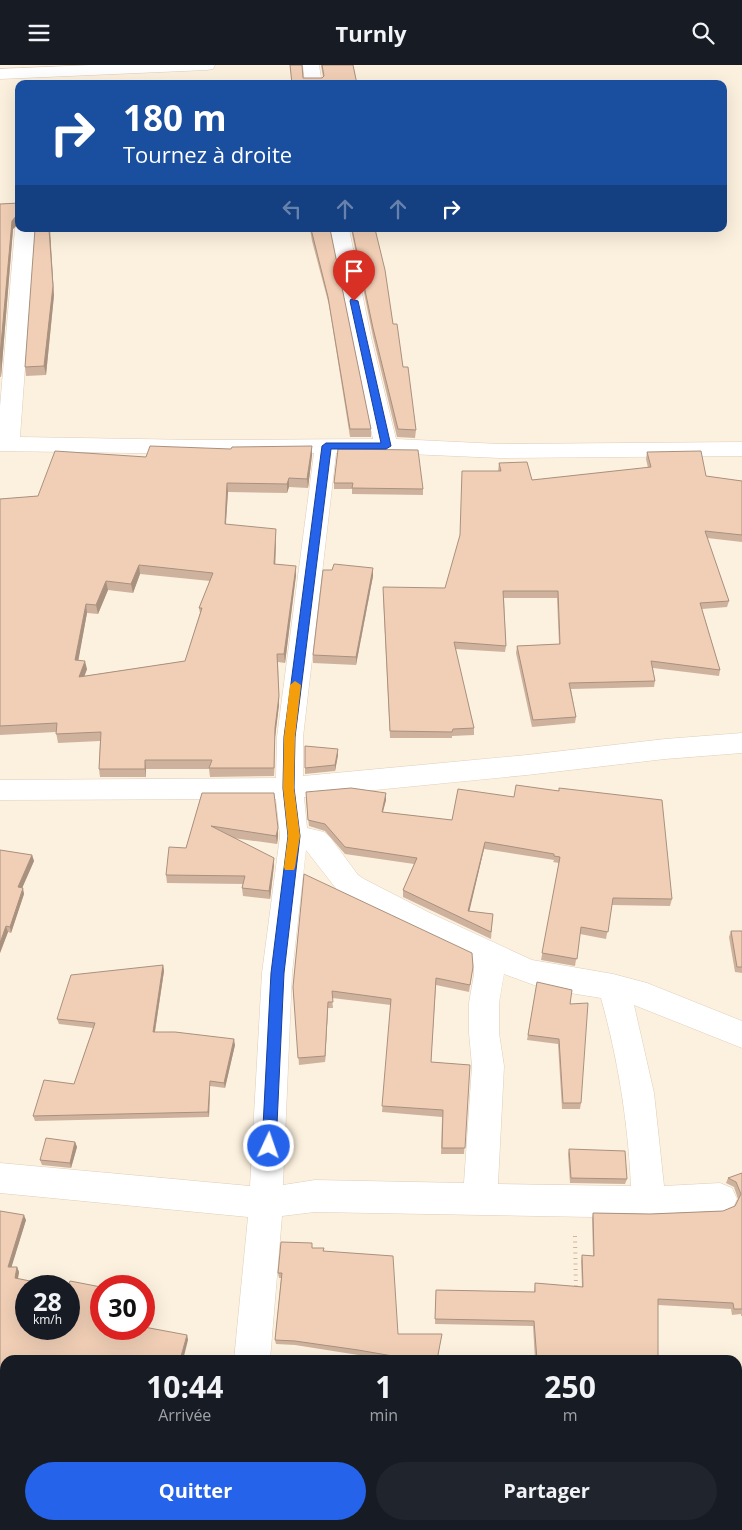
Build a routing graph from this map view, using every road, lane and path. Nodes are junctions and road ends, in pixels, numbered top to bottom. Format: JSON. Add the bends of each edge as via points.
{"nodes":[{"id":1,"x":207,"y":65,"type":"edge"},
{"id":2,"x":311,"y":65,"type":"edge"},
{"id":3,"x":0,"y":73,"type":"edge"},
{"id":4,"x":29,"y":78,"type":"edge"},
{"id":5,"x":313,"y":80,"type":"edge"},
{"id":6,"x":25,"y":232,"type":"edge"},
{"id":7,"x":341,"y":232,"type":"edge"},
{"id":8,"x":4,"y":443,"type":"edge"},
{"id":9,"x":326,"y":446,"type":"junction"},
{"id":10,"x":386,"y":446,"type":"junction"},
{"id":11,"x":742,"y":449,"type":"edge"},
{"id":12,"x":742,"y":743,"type":"edge"},
{"id":13,"x":289,"y":788,"type":"junction"},
{"id":14,"x":0,"y":790,"type":"edge"},
{"id":15,"x":294,"y":836,"type":"junction"},
{"id":16,"x":487,"y":951,"type":"junction"},
{"id":17,"x":613,"y":987,"type":"junction"},
{"id":18,"x":742,"y":1035,"type":"edge"},
{"id":19,"x":0,"y":1178,"type":"edge"},
{"id":20,"x":480,"y":1199,"type":"junction"},
{"id":21,"x":570,"y":1199,"type":"junction"},
{"id":22,"x":720,"y":1199,"type":"dead end"},
{"id":23,"x":648,"y":1202,"type":"junction"},
{"id":24,"x":266,"y":1203,"type":"junction"},
{"id":25,"x":576,"y":1294,"type":"edge"},
{"id":26,"x":252,"y":1355,"type":"edge"}],
"edges":[{"from":1,"to":4,"type":"street"},
{"from":2,"to":5,"type":"street"},
{"from":3,"to":4,"type":"street"},
{"from":6,"to":8,"type":"street"},
{"from":7,"to":10,"type":"street"},
{"from":8,"to":9,"type":"street"},
{"from":9,"to":10,"type":"street"},
{"from":9,"to":13,"type":"street","via":[[293,704]]},
{"from":10,"to":11,"type":"street","via":[[484,451]]},
{"from":12,"to":13,"type":"street"},
{"from":13,"to":14,"type":"street"},
{"from":13,"to":15,"type":"street"},
{"from":15,"to":16,"type":"street","via":[[314,840],[320,845],[354,887]]},
{"from":15,"to":24,"type":"street","via":[[277,973]]},
{"from":16,"to":17,"type":"street","via":[[545,976]]},
{"from":16,"to":20,"type":"street","via":[[489,974],[484,1023],[488,1066]]},
{"from":17,"to":18,"type":"street","via":[[678,1007]]},
{"from":17,"to":23,"type":"street","via":[[641,1108]]},
{"from":19,"to":24,"type":"street"},
{"from":20,"to":21,"type":"street"},
{"from":20,"to":24,"type":"street","via":[[315,1196]]},
{"from":21,"to":23,"type":"street"},
{"from":21,"to":25,"type":"path","via":[[575,1231]]},
{"from":22,"to":23,"type":"street"},
{"from":24,"to":26,"type":"street"}]}
